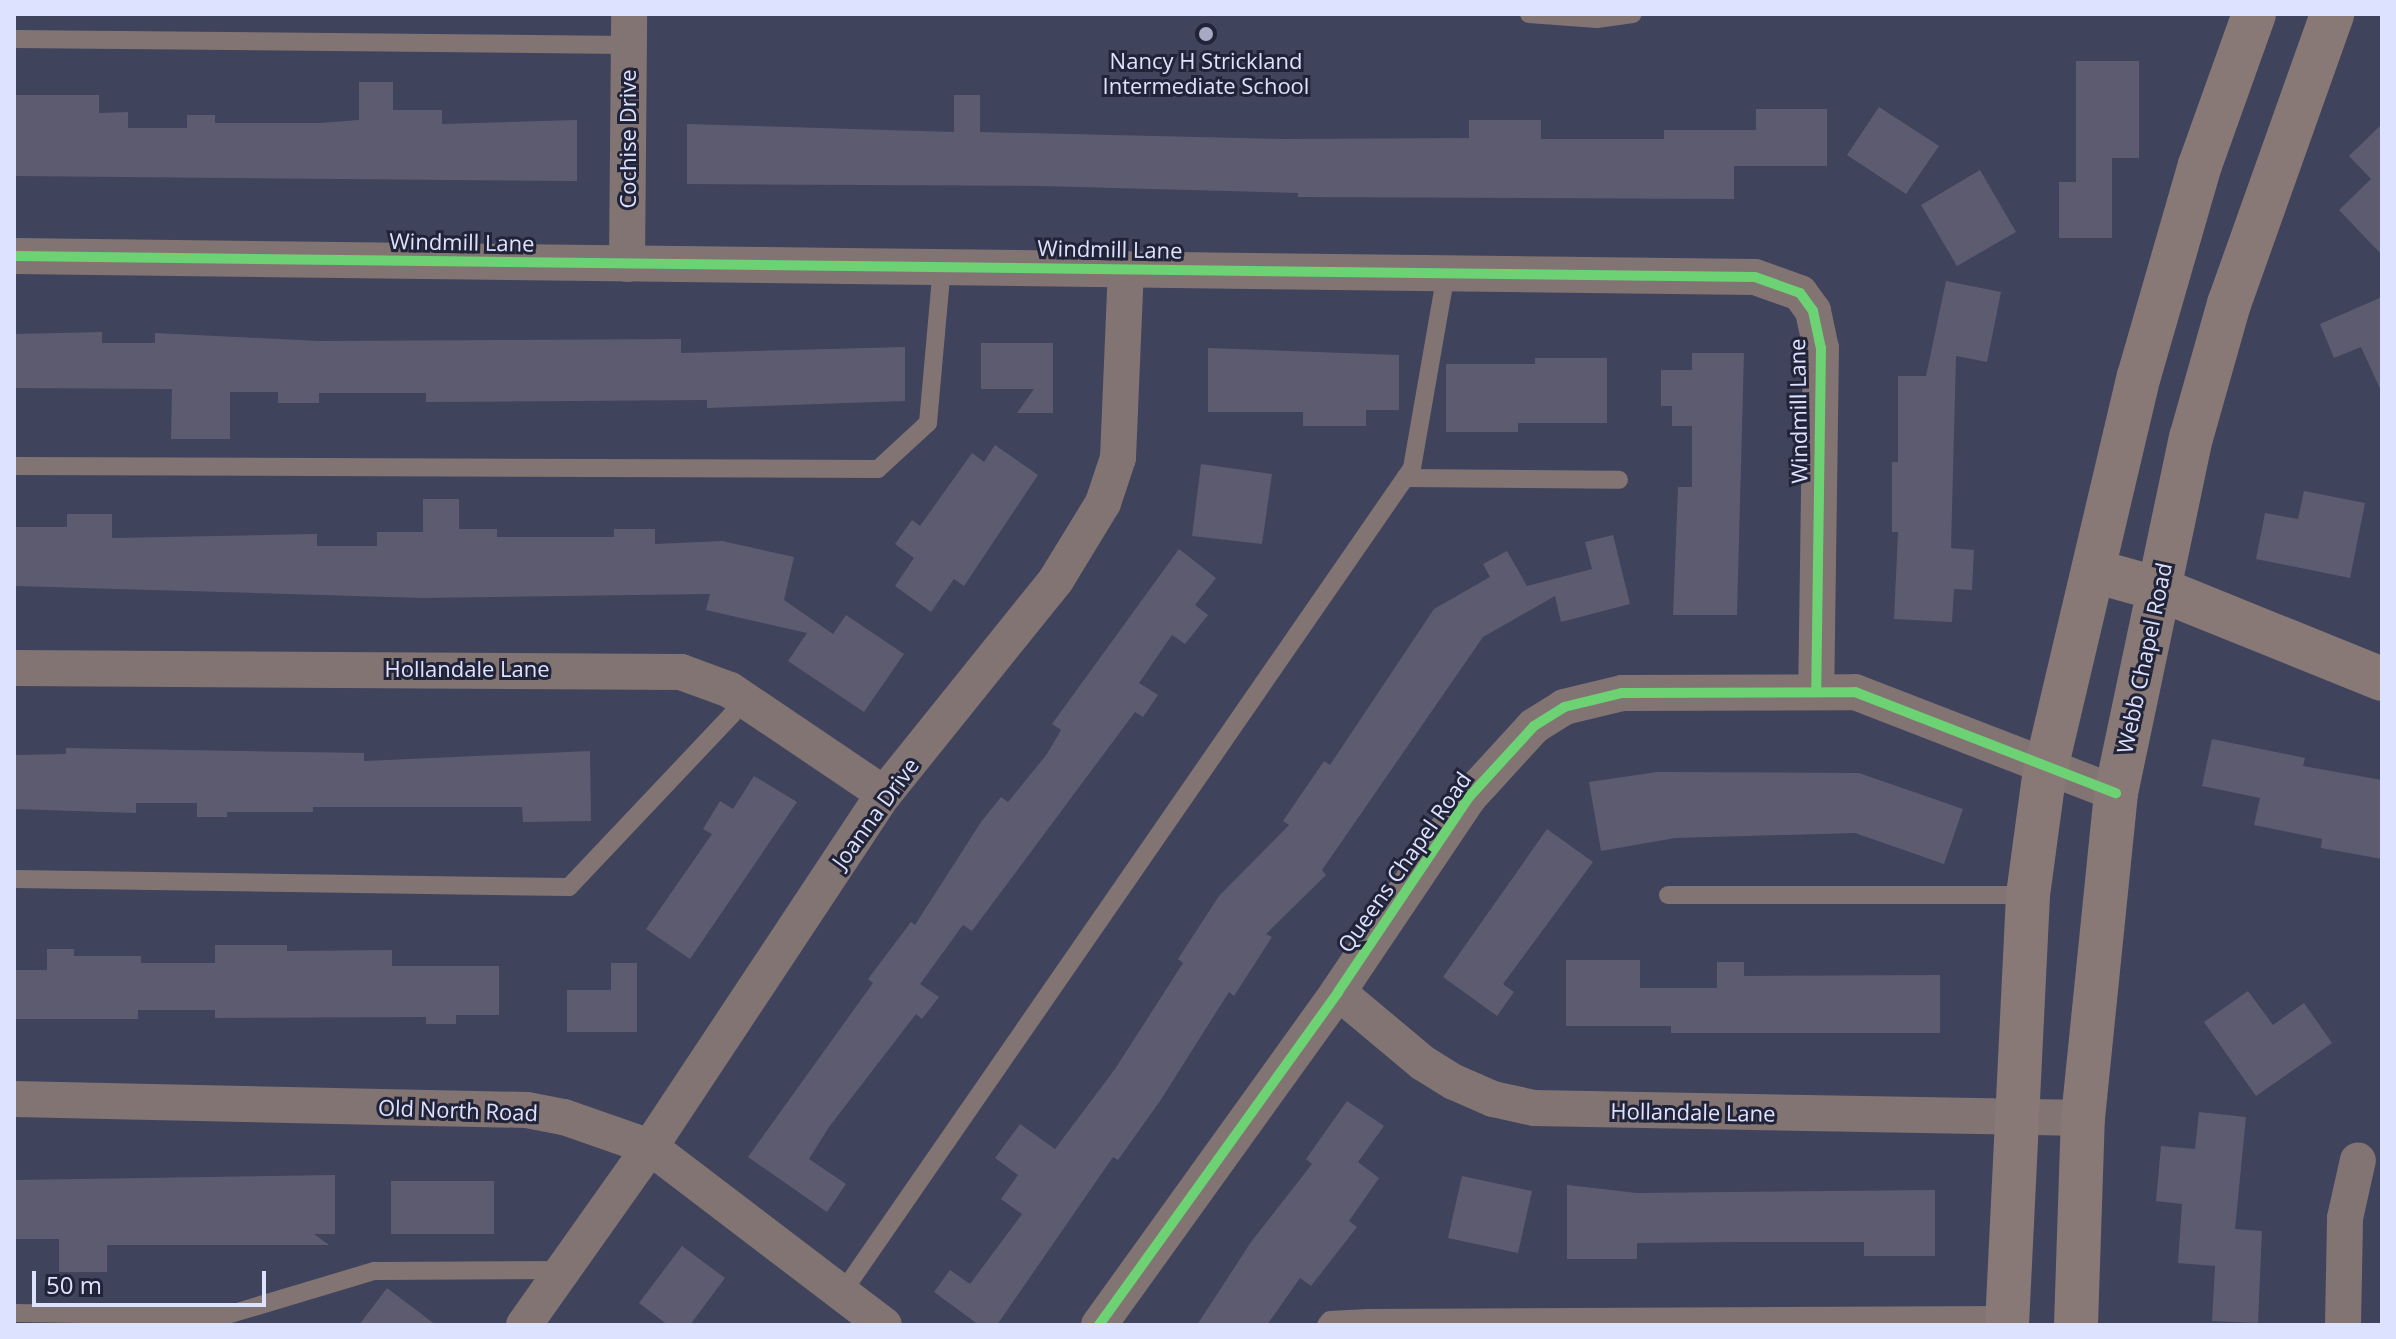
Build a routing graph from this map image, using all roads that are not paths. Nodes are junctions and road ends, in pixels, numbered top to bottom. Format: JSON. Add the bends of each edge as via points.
{"nodes":[{"id":1,"x":1529,"y":14,"type":"edge"},
{"id":2,"x":1633,"y":14,"type":"edge"},
{"id":3,"x":2254,"y":14,"type":"edge"},
{"id":4,"x":2322,"y":17,"type":"edge"},
{"id":5,"x":628,"y":29,"type":"edge"},
{"id":6,"x":14,"y":39,"type":"edge"},
{"id":7,"x":14,"y":256,"type":"edge"},
{"id":8,"x":627,"y":264,"type":"junction"},
{"id":9,"x":942,"y":267,"type":"junction"},
{"id":10,"x":1126,"y":269,"type":"junction"},
{"id":11,"x":1446,"y":273,"type":"junction"},
{"id":12,"x":14,"y":466,"type":"edge"},
{"id":13,"x":1405,"y":478,"type":"junction"},
{"id":14,"x":1619,"y":480,"type":"dead end"},
{"id":15,"x":2094,"y":571,"type":"junction"},
{"id":16,"x":2159,"y":589,"type":"junction"},
{"id":17,"x":14,"y":668,"type":"edge"},
{"id":18,"x":2382,"y":679,"type":"edge"},
{"id":19,"x":1816,"y":691,"type":"junction"},
{"id":20,"x":746,"y":700,"type":"junction"},
{"id":21,"x":2047,"y":762,"type":"junction"},
{"id":22,"x":2116,"y":793,"type":"junction"},
{"id":23,"x":884,"y":794,"type":"junction"},
{"id":24,"x":14,"y":879,"type":"edge"},
{"id":25,"x":1668,"y":895,"type":"dead end"},
{"id":26,"x":2028,"y":895,"type":"junction"},
{"id":27,"x":1338,"y":992,"type":"junction"},
{"id":28,"x":14,"y":1099,"type":"edge"},
{"id":29,"x":2014,"y":1112,"type":"junction"},
{"id":30,"x":2083,"y":1118,"type":"junction"},
{"id":31,"x":650,"y":1147,"type":"junction"},
{"id":32,"x":2358,"y":1160,"type":"dead end"},
{"id":33,"x":564,"y":1270,"type":"junction"},
{"id":34,"x":842,"y":1293,"type":"junction"},
{"id":35,"x":14,"y":1313,"type":"edge"},
{"id":36,"x":2007,"y":1320,"type":"edge"},
{"id":37,"x":524,"y":1325,"type":"edge"},
{"id":38,"x":884,"y":1325,"type":"edge"},
{"id":39,"x":1099,"y":1325,"type":"edge"},
{"id":40,"x":1326,"y":1325,"type":"edge"},
{"id":41,"x":2076,"y":1325,"type":"edge"},
{"id":42,"x":2343,"y":1325,"type":"edge"}],
"edges":[{"from":1,"to":2,"type":"lane","via":[[1597,19]]},
{"from":3,"to":15,"type":"main road","via":[[2200,165],[2142,363]]},
{"from":4,"to":16,"type":"main road","name":"Webb Chapel Road","via":[[2229,304],[2191,438]]},
{"from":5,"to":6,"type":"lane"},
{"from":5,"to":8,"type":"street","name":"Cochise Drive"},
{"from":7,"to":8,"type":"street","name":"Windmill Lane"},
{"from":8,"to":9,"type":"street","name":"Windmill Lane"},
{"from":9,"to":10,"type":"street","name":"Windmill Lane"},
{"from":9,"to":12,"type":"lane","via":[[928,423],[878,469]]},
{"from":10,"to":11,"type":"street","name":"Windmill Lane"},
{"from":10,"to":23,"type":"street","name":"Joanna Drive","via":[[1118,458],[1103,503],[1056,580]]},
{"from":11,"to":13,"type":"lane","via":[[1412,468]]},
{"from":11,"to":19,"type":"street","name":"Windmill Lane","via":[[1755,277],[1800,293],[1813,311],[1821,348]]},
{"from":13,"to":14,"type":"lane"},
{"from":13,"to":34,"type":"lane"},
{"from":15,"to":16,"type":"main road"},
{"from":15,"to":21,"type":"main road"},
{"from":16,"to":18,"type":"main road"},
{"from":16,"to":22,"type":"main road","name":"Webb Chapel Road"},
{"from":17,"to":20,"type":"street","name":"Hollandale Lane","via":[[681,672]]},
{"from":19,"to":21,"type":"street","name":"Queens Chapel Road","via":[[1855,692]]},
{"from":19,"to":27,"type":"street","name":"Queens Chapel Road","via":[[1622,693],[1592,697],[1534,726],[1469,797]]},
{"from":20,"to":23,"type":"street","name":"Hollandale Lane"},
{"from":20,"to":24,"type":"lane","via":[[569,887]]},
{"from":21,"to":22,"type":"street","name":"Queens Chapel Road"},
{"from":21,"to":26,"type":"main road"},
{"from":22,"to":30,"type":"main road","name":"Webb Chapel Road"},
{"from":23,"to":31,"type":"street","name":"Joanna Drive"},
{"from":25,"to":26,"type":"lane"},
{"from":26,"to":29,"type":"main road"},
{"from":27,"to":29,"type":"street","name":"Hollandale Lane","via":[[1454,1082],[1493,1099],[1534,1108],[1813,1115]]},
{"from":27,"to":39,"type":"street","name":"Queens Chapel Road"},
{"from":28,"to":31,"type":"street","name":"Old North Road","via":[[527,1110],[579,1121]]},
{"from":29,"to":30,"type":"street","name":"Hollandale Lane"},
{"from":29,"to":36,"type":"main road"},
{"from":30,"to":41,"type":"main road","name":"Webb Chapel Road"},
{"from":31,"to":33,"type":"street","name":"Joanna Drive"},
{"from":31,"to":34,"type":"street","name":"Old North Road"},
{"from":32,"to":42,"type":"street","via":[[2345,1218]]},
{"from":33,"to":35,"type":"lane","via":[[374,1271],[224,1316]]},
{"from":33,"to":37,"type":"street","name":"Joanna Drive"},
{"from":34,"to":38,"type":"street","name":"Old North Road"},
{"from":36,"to":40,"type":"lane","via":[[1368,1318],[1330,1320]]}]}
